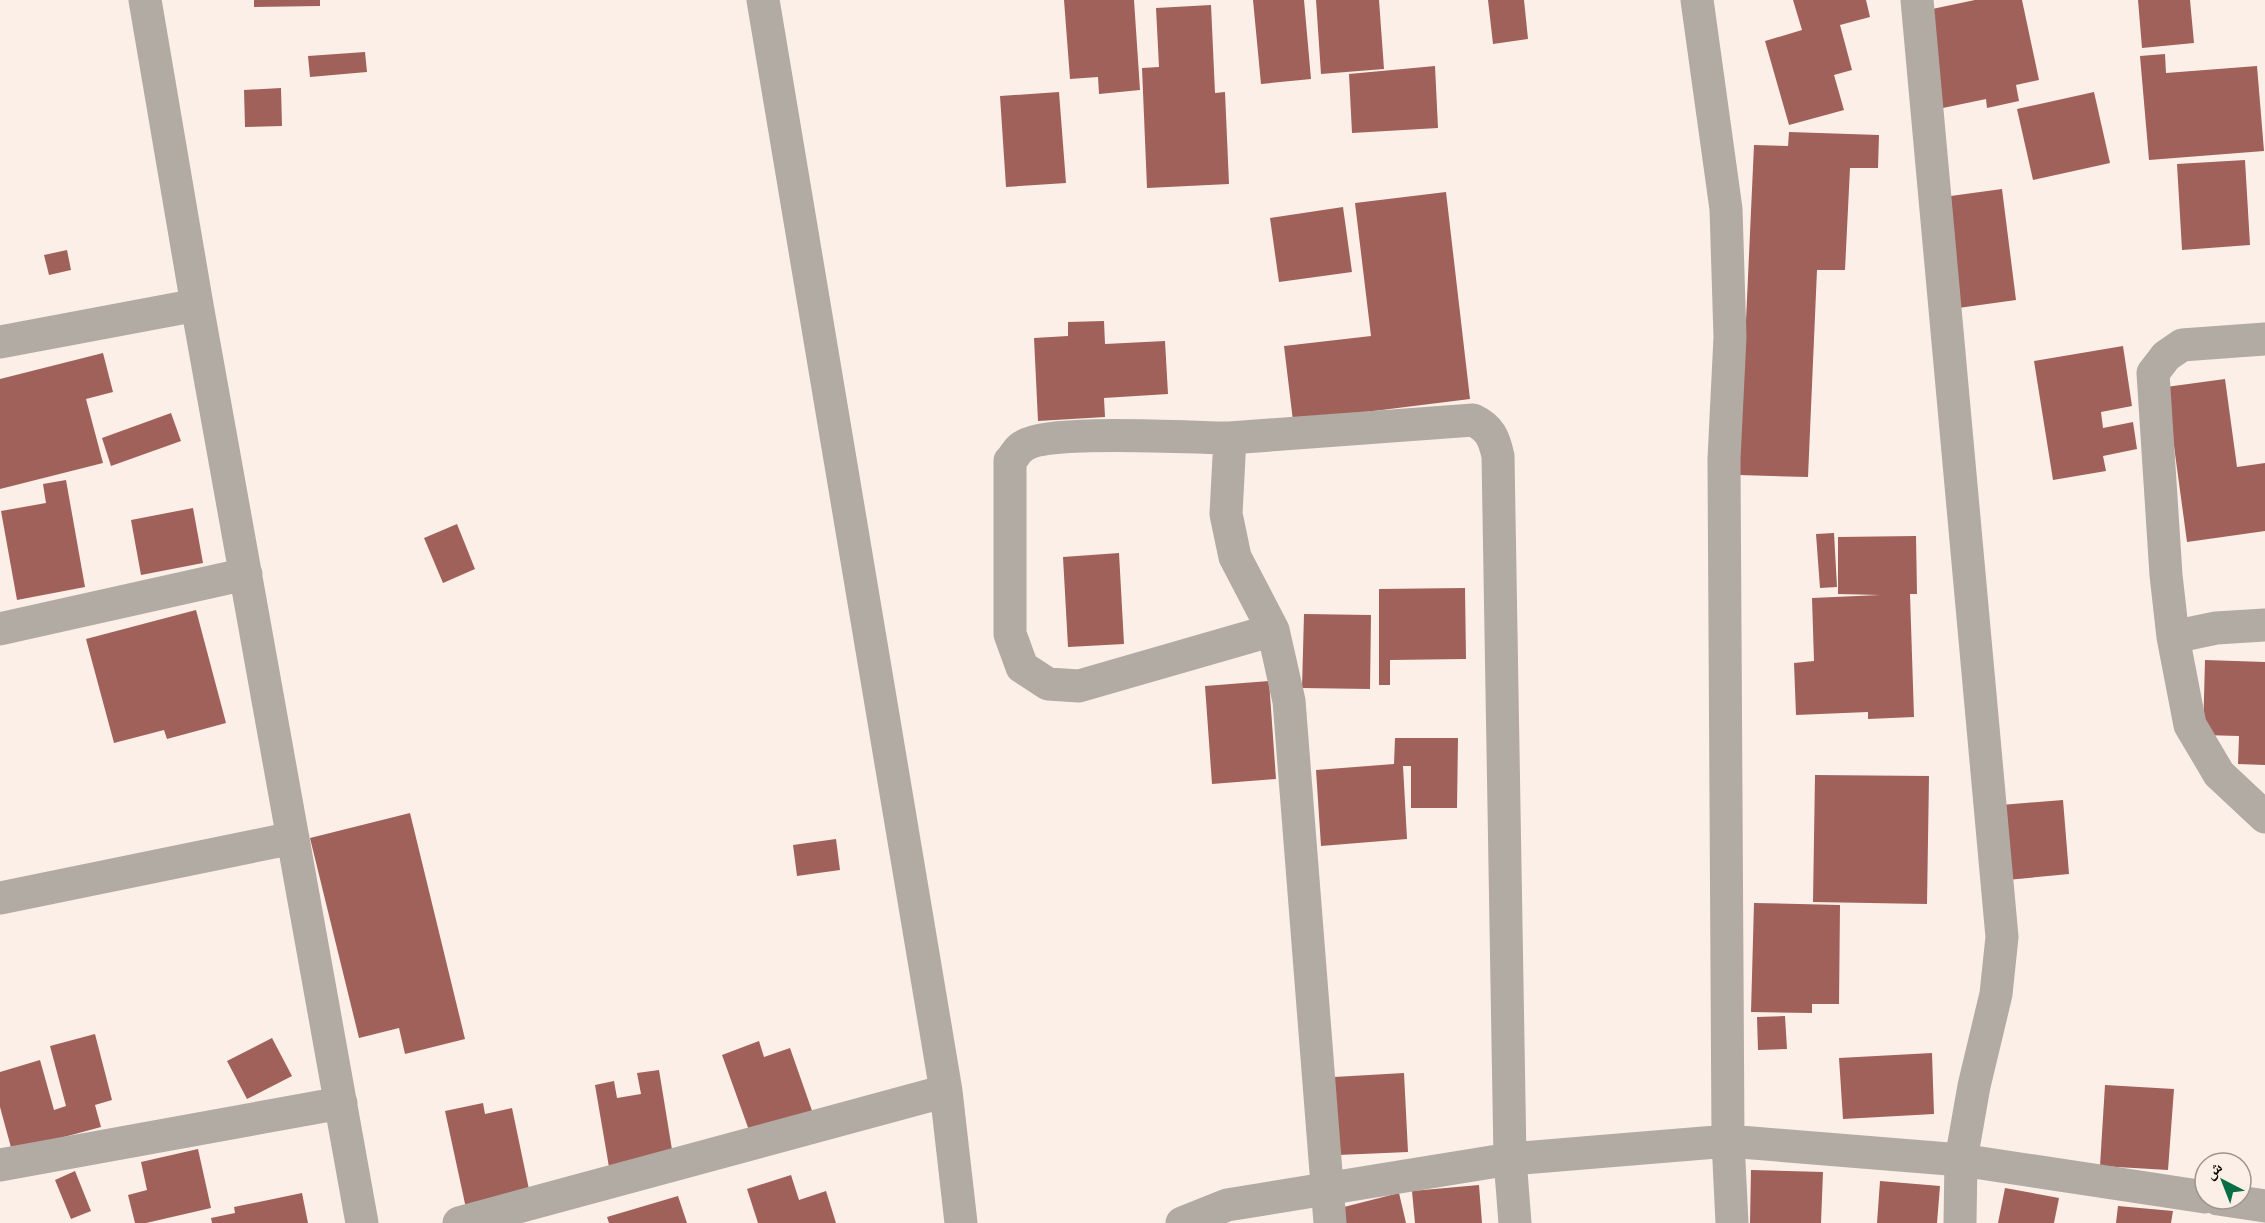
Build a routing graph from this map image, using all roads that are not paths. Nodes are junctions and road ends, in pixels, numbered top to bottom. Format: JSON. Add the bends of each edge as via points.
{"nodes":[{"id":1,"x":145,"y":0,"type":"edge"},
{"id":2,"x":763,"y":0,"type":"edge"},
{"id":3,"x":1697,"y":0,"type":"edge"},
{"id":4,"x":1917,"y":0,"type":"edge"},
{"id":5,"x":197,"y":305,"type":"junction"},
{"id":6,"x":2265,"y":339,"type":"edge"},
{"id":7,"x":0,"y":342,"type":"edge"},
{"id":8,"x":1230,"y":438,"type":"junction"},
{"id":9,"x":246,"y":574,"type":"junction"},
{"id":10,"x":2265,"y":626,"type":"edge"},
{"id":11,"x":0,"y":629,"type":"edge"},
{"id":12,"x":1273,"y":630,"type":"junction"},
{"id":13,"x":2173,"y":637,"type":"junction"},
{"id":14,"x":2265,"y":817,"type":"edge"},
{"id":15,"x":293,"y":838,"type":"junction"},
{"id":16,"x":0,"y":898,"type":"edge"},
{"id":17,"x":946,"y":1091,"type":"junction"},
{"id":18,"x":341,"y":1103,"type":"junction"},
{"id":19,"x":1728,"y":1141,"type":"junction"},
{"id":20,"x":1510,"y":1159,"type":"junction"},
{"id":21,"x":1962,"y":1160,"type":"junction"},
{"id":22,"x":0,"y":1165,"type":"edge"},
{"id":23,"x":1328,"y":1189,"type":"junction"},
{"id":24,"x":2193,"y":1195,"type":"edge"},
{"id":25,"x":362,"y":1223,"type":"edge"},
{"id":26,"x":459,"y":1223,"type":"edge"},
{"id":27,"x":961,"y":1223,"type":"edge"},
{"id":28,"x":1182,"y":1223,"type":"edge"},
{"id":29,"x":1330,"y":1223,"type":"edge"},
{"id":30,"x":1515,"y":1223,"type":"edge"},
{"id":31,"x":1732,"y":1223,"type":"edge"},
{"id":32,"x":1960,"y":1223,"type":"edge"}],
"edges":[{"from":1,"to":5,"type":"street"},
{"from":2,"to":17,"type":"street"},
{"from":3,"to":19,"type":"street","via":[[1726,209],[1730,325],[1724,459]]},
{"from":4,"to":21,"type":"street","via":[[2002,937],[1996,994],[1974,1086]]},
{"from":5,"to":7,"type":"street"},
{"from":5,"to":9,"type":"street"},
{"from":6,"to":13,"type":"street","via":[[2182,345],[2166,356],[2153,373]]},
{"from":8,"to":12,"type":"street","via":[[1226,514],[1234,557]]},
{"from":8,"to":12,"type":"street","via":[[1080,437],[1040,440],[1022,446],[1010,461],[1010,634],[1023,668],[1048,684],[1079,687]]},
{"from":8,"to":20,"type":"street","via":[[1473,420],[1486,426],[1494,440],[1498,456]]},
{"from":9,"to":11,"type":"street"},
{"from":9,"to":15,"type":"street"},
{"from":10,"to":13,"type":"street","via":[[2216,628]]},
{"from":12,"to":23,"type":"street","via":[[1288,701]]},
{"from":13,"to":14,"type":"street","via":[[2190,724],[2219,774]]},
{"from":15,"to":16,"type":"street"},
{"from":15,"to":18,"type":"street"},
{"from":17,"to":26,"type":"street"},
{"from":17,"to":27,"type":"street"},
{"from":18,"to":22,"type":"street"},
{"from":18,"to":25,"type":"street"},
{"from":19,"to":20,"type":"street"},
{"from":19,"to":21,"type":"street"},
{"from":19,"to":31,"type":"street"},
{"from":20,"to":23,"type":"street"},
{"from":20,"to":30,"type":"street"},
{"from":21,"to":24,"type":"street"},
{"from":21,"to":32,"type":"street"},
{"from":23,"to":28,"type":"street","via":[[1227,1205]]},
{"from":23,"to":29,"type":"street"}]}
